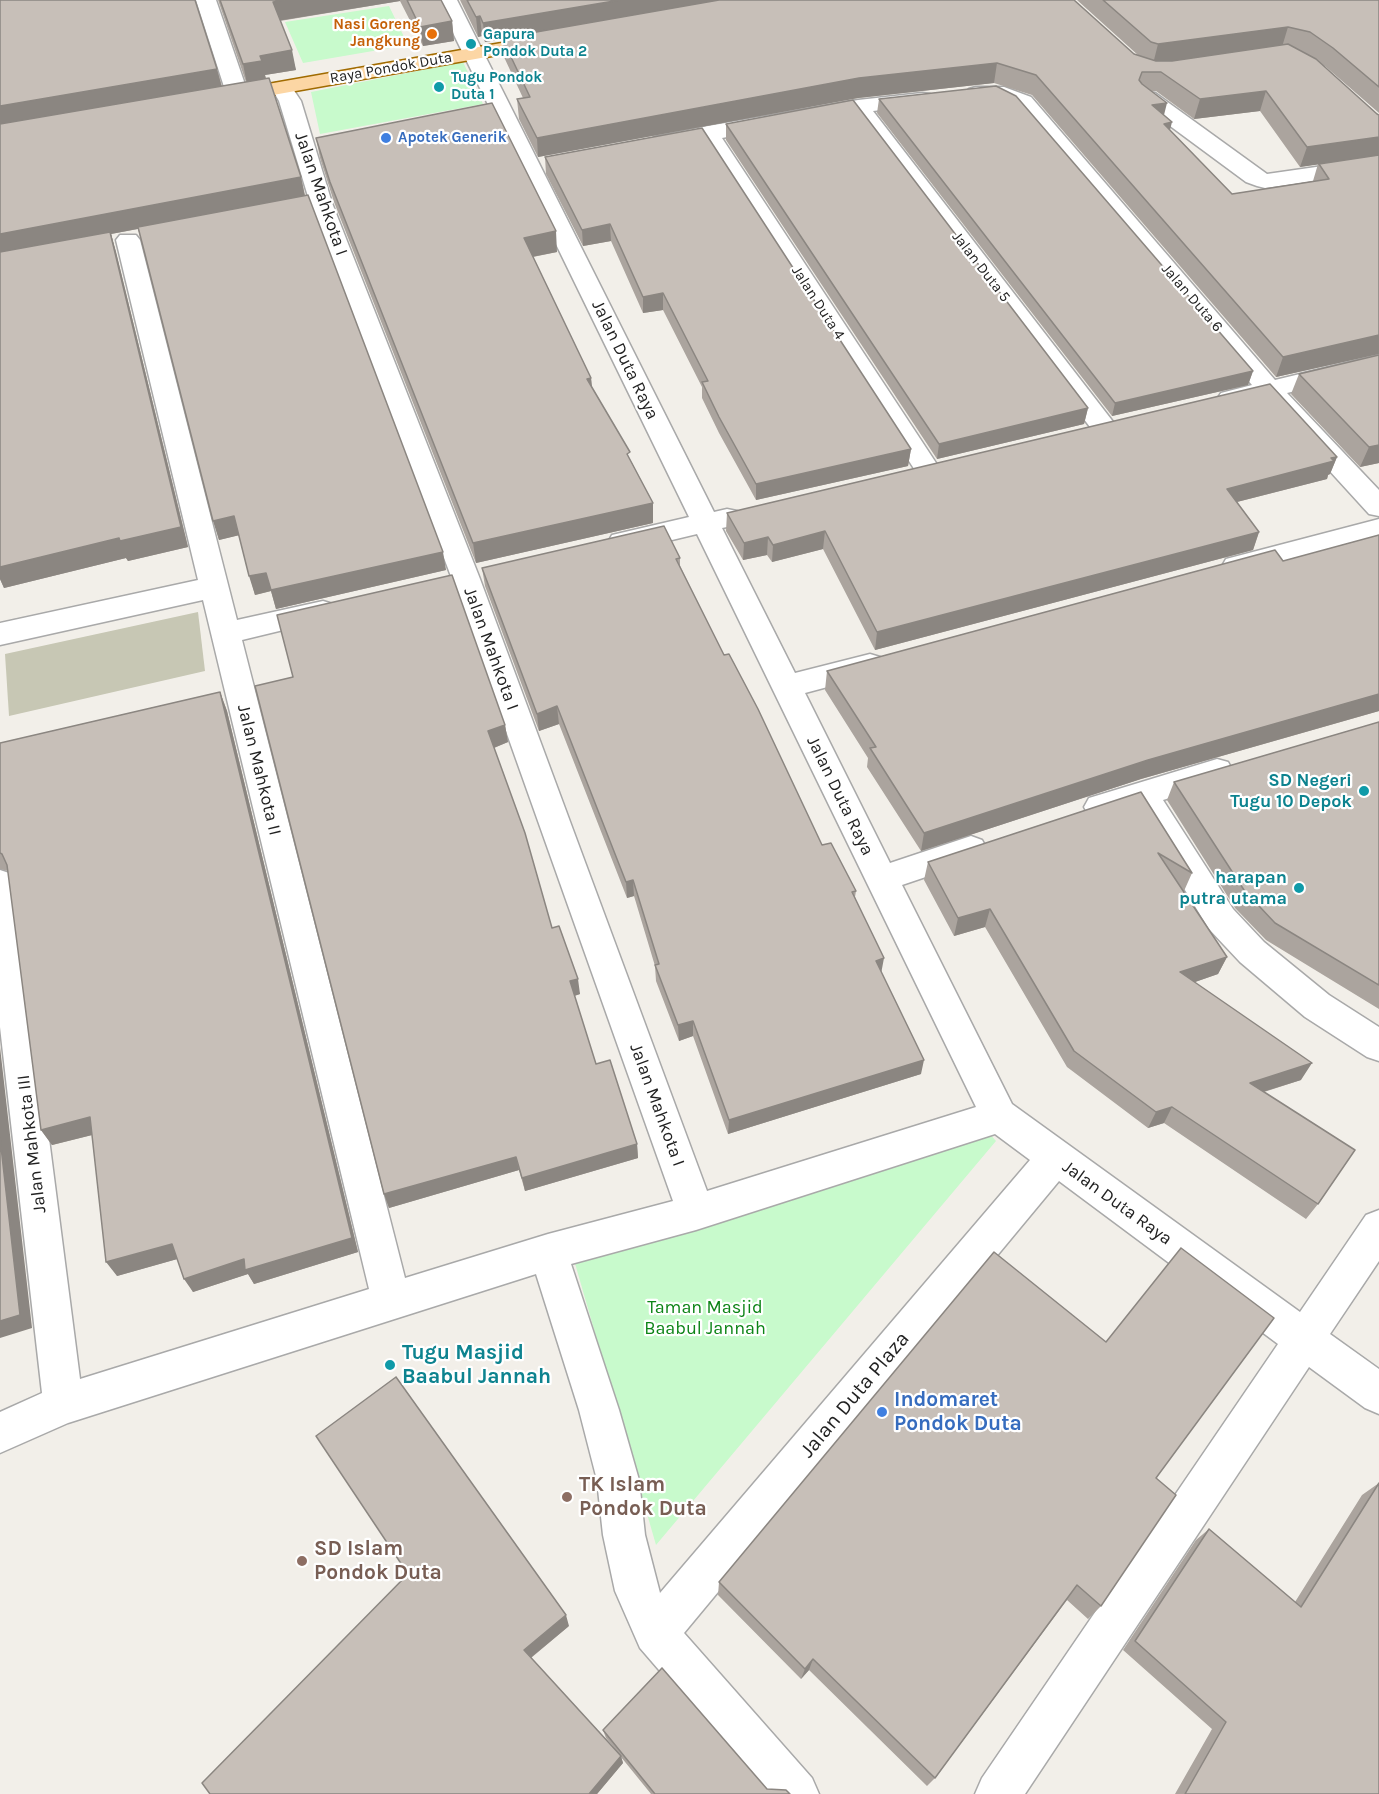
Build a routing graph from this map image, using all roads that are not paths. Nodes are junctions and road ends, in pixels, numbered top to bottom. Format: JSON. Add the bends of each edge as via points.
{"nodes":[{"id":1,"x":206,"y":0,"type":"edge"},
{"id":2,"x":447,"y":0,"type":"edge"},
{"id":3,"x":564,"y":38,"type":"edge"},
{"id":4,"x":472,"y":54,"type":"junction"},
{"id":5,"x":282,"y":87,"type":"junction"},
{"id":6,"x":960,"y":95,"type":"edge"},
{"id":7,"x":238,"y":96,"type":"junction"},
{"id":8,"x":937,"y":97,"type":"edge"},
{"id":9,"x":1147,"y":98,"type":"edge"},
{"id":10,"x":204,"y":102,"type":"edge"},
{"id":11,"x":858,"y":106,"type":"junction"},
{"id":12,"x":708,"y":133,"type":"junction"},
{"id":13,"x":638,"y":147,"type":"edge"},
{"id":14,"x":1379,"y":165,"type":"edge"},
{"id":15,"x":128,"y":240,"type":"dead end"},
{"id":16,"x":1379,"y":363,"type":"edge"},
{"id":17,"x":1270,"y":390,"type":"junction"},
{"id":18,"x":1204,"y":405,"type":"edge"},
{"id":19,"x":1105,"y":429,"type":"edge"},
{"id":20,"x":929,"y":472,"type":"edge"},
{"id":21,"x":1379,"y":507,"type":"edge"},
{"id":22,"x":751,"y":512,"type":"edge"},
{"id":23,"x":705,"y":523,"type":"junction"},
{"id":24,"x":1379,"y":528,"type":"edge"},
{"id":25,"x":592,"y":549,"type":"edge"},
{"id":26,"x":1205,"y":574,"type":"edge"},
{"id":27,"x":214,"y":587,"type":"junction"},
{"id":28,"x":352,"y":605,"type":"edge"},
{"id":29,"x":226,"y":633,"type":"junction"},
{"id":30,"x":0,"y":634,"type":"edge"},
{"id":31,"x":892,"y":658,"type":"edge"},
{"id":32,"x":786,"y":687,"type":"junction"},
{"id":33,"x":1248,"y":762,"type":"edge"},
{"id":34,"x":1142,"y":793,"type":"junction"},
{"id":35,"x":1076,"y":815,"type":"edge"},
{"id":36,"x":1000,"y":840,"type":"edge"},
{"id":37,"x":881,"y":879,"type":"junction"},
{"id":38,"x":0,"y":883,"type":"edge"},
{"id":39,"x":1379,"y":1046,"type":"edge"},
{"id":40,"x":999,"y":1116,"type":"junction"},
{"id":41,"x":1055,"y":1158,"type":"junction"},
{"id":42,"x":696,"y":1212,"type":"junction"},
{"id":43,"x":1379,"y":1228,"type":"edge"},
{"id":44,"x":548,"y":1251,"type":"junction"},
{"id":45,"x":391,"y":1300,"type":"junction"},
{"id":46,"x":1305,"y":1339,"type":"junction"},
{"id":47,"x":1379,"y":1394,"type":"edge"},
{"id":48,"x":63,"y":1404,"type":"junction"},
{"id":49,"x":0,"y":1433,"type":"edge"},
{"id":50,"x":655,"y":1633,"type":"junction"},
{"id":51,"x":796,"y":1794,"type":"edge"},
{"id":52,"x":998,"y":1794,"type":"edge"}],
"edges":[{"from":1,"to":7,"type":"street"},
{"from":2,"to":4,"type":"street","name":"Jalan Duta Raya"},
{"from":3,"to":4,"type":"main road","name":"Raya Pondok Duta"},
{"from":4,"to":5,"type":"main road","name":"Raya Pondok Duta"},
{"from":4,"to":23,"type":"street","name":"Jalan Duta Raya","via":[[490,113],[540,166]]},
{"from":5,"to":7,"type":"main road","name":"Raya Pondok Duta"},
{"from":5,"to":42,"type":"street","name":"Jalan Mahkota I","via":[[317,148],[310,205],[466,579]]},
{"from":6,"to":17,"type":"street","name":"Jalan Duta 6","via":[[1004,93],[1023,102]]},
{"from":7,"to":10,"type":"main road","name":"Raya Pondok Duta"},
{"from":8,"to":11,"type":"street"},
{"from":9,"to":14,"type":"street","via":[[1254,177],[1265,181]]},
{"from":11,"to":12,"type":"street"},
{"from":11,"to":19,"type":"street","name":"Jalan Duta 5"},
{"from":12,"to":13,"type":"street"},
{"from":12,"to":20,"type":"street","name":"Jalan Duta 4"},
{"from":15,"to":27,"type":"street","name":"Jalan Mahkota II"},
{"from":16,"to":17,"type":"street"},
{"from":17,"to":18,"type":"street"},
{"from":17,"to":21,"type":"street","name":"Jalan Duta 6"},
{"from":22,"to":23,"type":"street"},
{"from":23,"to":25,"type":"street"},
{"from":23,"to":32,"type":"street","name":"Jalan Duta Raya"},
{"from":24,"to":26,"type":"street"},
{"from":27,"to":29,"type":"street","name":"Jalan Mahkota II"},
{"from":27,"to":30,"type":"street"},
{"from":28,"to":29,"type":"street"},
{"from":29,"to":45,"type":"street","name":"Jalan Mahkota II","via":[[228,694]]},
{"from":31,"to":32,"type":"street"},
{"from":32,"to":37,"type":"street","name":"Jalan Duta Raya"},
{"from":33,"to":34,"type":"street"},
{"from":34,"to":35,"type":"street"},
{"from":34,"to":39,"type":"street","via":[[1221,919],[1252,952],[1317,1006]]},
{"from":36,"to":37,"type":"street"},
{"from":37,"to":40,"type":"street","name":"Jalan Duta Raya"},
{"from":38,"to":48,"type":"street","name":"Jalan Mahkota III"},
{"from":40,"to":41,"type":"street","name":"Jalan Duta Raya"},
{"from":40,"to":42,"type":"street"},
{"from":41,"to":46,"type":"street","name":"Jalan Duta Raya"},
{"from":41,"to":50,"type":"street","name":"Jalan Duta Plaza"},
{"from":42,"to":44,"type":"street"},
{"from":43,"to":46,"type":"street"},
{"from":44,"to":45,"type":"street"},
{"from":44,"to":50,"type":"street","via":[[599,1410],[618,1479],[624,1535],[637,1591]]},
{"from":45,"to":48,"type":"street"},
{"from":46,"to":47,"type":"street","name":"Jalan Duta Raya"},
{"from":46,"to":52,"type":"street"},
{"from":48,"to":49,"type":"street"},
{"from":50,"to":51,"type":"street"}]}
